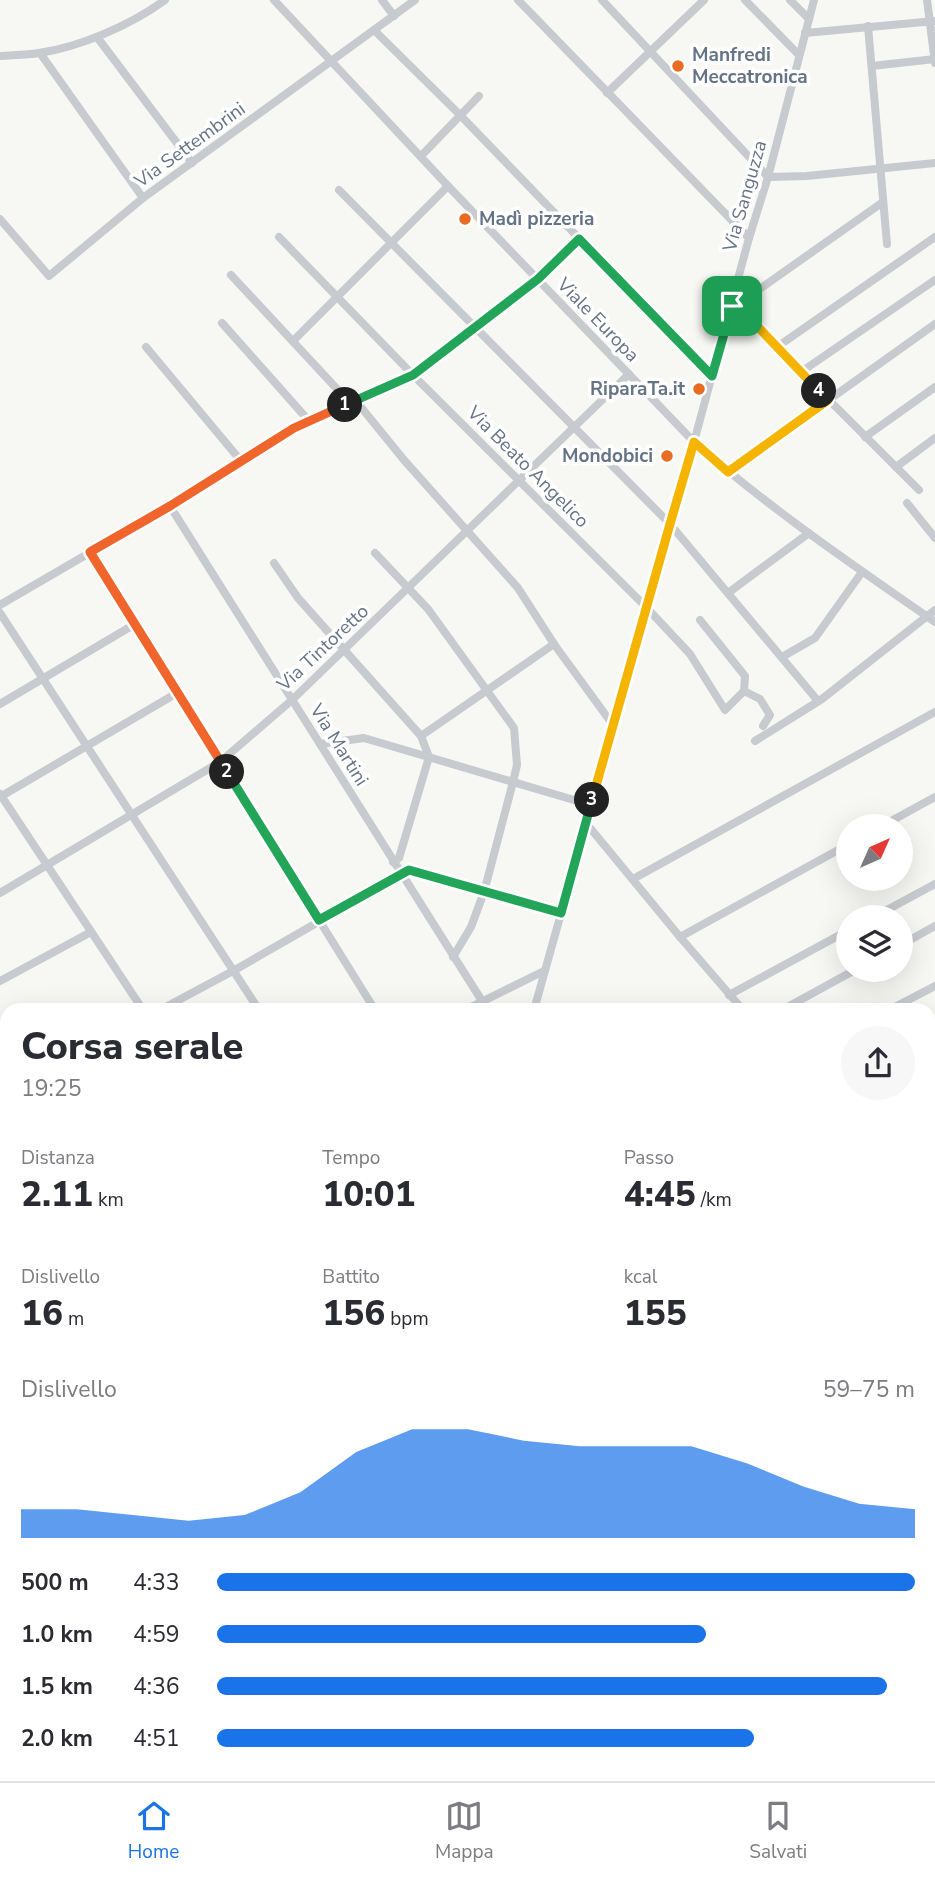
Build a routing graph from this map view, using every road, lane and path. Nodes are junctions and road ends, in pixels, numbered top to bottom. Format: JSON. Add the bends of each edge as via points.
{"nodes":[{"id":1,"x":165,"y":0,"type":"edge"},
{"id":2,"x":274,"y":0,"type":"edge"},
{"id":3,"x":382,"y":0,"type":"edge"},
{"id":4,"x":415,"y":0,"type":"edge"},
{"id":5,"x":518,"y":0,"type":"edge"},
{"id":6,"x":704,"y":0,"type":"edge"},
{"id":7,"x":745,"y":0,"type":"edge"},
{"id":8,"x":790,"y":0,"type":"edge"},
{"id":9,"x":814,"y":0,"type":"edge"},
{"id":10,"x":927,"y":0,"type":"edge"},
{"id":11,"x":605,"y":1,"type":"edge"},
{"id":12,"x":394,"y":16,"type":"junction"},
{"id":13,"x":809,"y":19,"type":"junction"},
{"id":14,"x":932,"y":21,"type":"edge"},
{"id":15,"x":868,"y":26,"type":"junction"},
{"id":16,"x":374,"y":30,"type":"junction"},
{"id":17,"x":805,"y":33,"type":"junction"},
{"id":18,"x":97,"y":37,"type":"junction"},
{"id":19,"x":650,"y":52,"type":"junction"},
{"id":20,"x":40,"y":53,"type":"junction"},
{"id":21,"x":799,"y":55,"type":"junction"},
{"id":22,"x":0,"y":57,"type":"edge"},
{"id":23,"x":935,"y":60,"type":"edge"},
{"id":24,"x":331,"y":62,"type":"junction"},
{"id":25,"x":872,"y":66,"type":"junction"},
{"id":26,"x":607,"y":93,"type":"junction"},
{"id":27,"x":479,"y":96,"type":"dead end"},
{"id":28,"x":460,"y":115,"type":"junction"},
{"id":29,"x":421,"y":156,"type":"junction"},
{"id":30,"x":192,"y":163,"type":"junction"},
{"id":31,"x":935,"y":163,"type":"edge"},
{"id":32,"x":880,"y":168,"type":"junction"},
{"id":33,"x":768,"y":177,"type":"junction"},
{"id":34,"x":448,"y":186,"type":"junction"},
{"id":35,"x":339,"y":190,"type":"dead end"},
{"id":36,"x":143,"y":198,"type":"junction"},
{"id":37,"x":883,"y":202,"type":"junction"},
{"id":38,"x":0,"y":219,"type":"edge"},
{"id":39,"x":279,"y":237,"type":"dead end"},
{"id":40,"x":935,"y":237,"type":"edge"},
{"id":41,"x":749,"y":238,"type":"junction"},
{"id":42,"x":579,"y":239,"type":"junction"},
{"id":43,"x":392,"y":243,"type":"junction"},
{"id":44,"x":887,"y":244,"type":"dead end"},
{"id":45,"x":231,"y":275,"type":"dead end"},
{"id":46,"x":538,"y":279,"type":"junction"},
{"id":47,"x":935,"y":280,"type":"edge"},
{"id":48,"x":338,"y":297,"type":"junction"},
{"id":49,"x":734,"y":305,"type":"junction"},
{"id":50,"x":222,"y":323,"type":"dead end"},
{"id":51,"x":935,"y":324,"type":"edge"},
{"id":52,"x":474,"y":327,"type":"junction"},
{"id":53,"x":293,"y":341,"type":"junction"},
{"id":54,"x":146,"y":347,"type":"dead end"},
{"id":55,"x":776,"y":347,"type":"junction"},
{"id":56,"x":801,"y":372,"type":"junction"},
{"id":57,"x":629,"y":374,"type":"junction"},
{"id":58,"x":413,"y":375,"type":"junction"},
{"id":59,"x":712,"y":376,"type":"junction"},
{"id":60,"x":935,"y":387,"type":"edge"},
{"id":61,"x":828,"y":400,"type":"junction"},
{"id":62,"x":353,"y":402,"type":"junction"},
{"id":63,"x":309,"y":421,"type":"junction"},
{"id":64,"x":573,"y":428,"type":"junction"},
{"id":65,"x":865,"y":437,"type":"junction"},
{"id":66,"x":935,"y":438,"type":"edge"},
{"id":67,"x":694,"y":442,"type":"junction"},
{"id":68,"x":241,"y":461,"type":"junction"},
{"id":69,"x":896,"y":467,"type":"junction"},
{"id":70,"x":728,"y":472,"type":"junction"},
{"id":71,"x":519,"y":479,"type":"junction"},
{"id":72,"x":919,"y":490,"type":"dead end"},
{"id":73,"x":907,"y":503,"type":"dead end"},
{"id":74,"x":170,"y":506,"type":"junction"},
{"id":75,"x":670,"y":524,"type":"junction"},
{"id":76,"x":467,"y":531,"type":"junction"},
{"id":77,"x":809,"y":533,"type":"junction"},
{"id":78,"x":935,"y":538,"type":"edge"},
{"id":79,"x":90,"y":552,"type":"junction"},
{"id":80,"x":375,"y":553,"type":"dead end"},
{"id":81,"x":274,"y":563,"type":"dead end"},
{"id":82,"x":862,"y":572,"type":"junction"},
{"id":83,"x":409,"y":588,"type":"junction"},
{"id":84,"x":728,"y":593,"type":"junction"},
{"id":85,"x":0,"y":605,"type":"edge"},
{"id":86,"x":646,"y":607,"type":"junction"},
{"id":87,"x":935,"y":610,"type":"edge"},
{"id":88,"x":0,"y":613,"type":"edge"},
{"id":89,"x":927,"y":617,"type":"junction"},
{"id":90,"x":700,"y":620,"type":"dead end"},
{"id":91,"x":935,"y":622,"type":"edge"},
{"id":92,"x":135,"y":624,"type":"junction"},
{"id":93,"x":554,"y":644,"type":"junction"},
{"id":94,"x":344,"y":650,"type":"junction"},
{"id":95,"x":782,"y":657,"type":"junction"},
{"id":96,"x":44,"y":678,"type":"junction"},
{"id":97,"x":487,"y":690,"type":"junction"},
{"id":98,"x":744,"y":691,"type":"junction"},
{"id":99,"x":177,"y":692,"type":"junction"},
{"id":100,"x":292,"y":700,"type":"junction"},
{"id":101,"x":818,"y":701,"type":"junction"},
{"id":102,"x":0,"y":704,"type":"edge"},
{"id":103,"x":935,"y":712,"type":"edge"},
{"id":104,"x":614,"y":725,"type":"junction"},
{"id":105,"x":763,"y":726,"type":"dead end"},
{"id":106,"x":421,"y":736,"type":"junction"},
{"id":107,"x":755,"y":741,"type":"dead end"},
{"id":108,"x":320,"y":744,"type":"junction"},
{"id":109,"x":88,"y":747,"type":"junction"},
{"id":110,"x":429,"y":757,"type":"junction"},
{"id":111,"x":220,"y":762,"type":"junction"},
{"id":112,"x":513,"y":782,"type":"junction"},
{"id":113,"x":1,"y":796,"type":"edge"},
{"id":114,"x":935,"y":797,"type":"edge"},
{"id":115,"x":591,"y":805,"type":"junction"},
{"id":116,"x":904,"y":814,"type":"edge"},
{"id":117,"x":132,"y":815,"type":"junction"},
{"id":118,"x":586,"y":823,"type":"junction"},
{"id":119,"x":836,"y":851,"type":"edge"},
{"id":120,"x":393,"y":862,"type":"junction"},
{"id":121,"x":47,"y":866,"type":"junction"},
{"id":122,"x":401,"y":873,"type":"junction"},
{"id":123,"x":633,"y":879,"type":"junction"},
{"id":124,"x":935,"y":884,"type":"edge"},
{"id":125,"x":484,"y":892,"type":"junction"},
{"id":126,"x":0,"y":893,"type":"edge"},
{"id":127,"x":896,"y":905,"type":"edge"},
{"id":128,"x":561,"y":913,"type":"junction"},
{"id":129,"x":319,"y":920,"type":"junction"},
{"id":130,"x":935,"y":926,"type":"edge"},
{"id":131,"x":91,"y":932,"type":"junction"},
{"id":132,"x":680,"y":937,"type":"junction"},
{"id":133,"x":836,"y":937,"type":"edge"},
{"id":134,"x":913,"y":938,"type":"edge"},
{"id":135,"x":453,"y":957,"type":"junction"},
{"id":136,"x":233,"y":971,"type":"junction"},
{"id":137,"x":544,"y":971,"type":"junction"},
{"id":138,"x":836,"y":980,"type":"edge"},
{"id":139,"x":0,"y":981,"type":"edge"},
{"id":140,"x":935,"y":986,"type":"edge"},
{"id":141,"x":729,"y":995,"type":"junction"},
{"id":142,"x":482,"y":1001,"type":"junction"},
{"id":143,"x":138,"y":1003,"type":"edge"},
{"id":144,"x":173,"y":1003,"type":"edge"},
{"id":145,"x":254,"y":1003,"type":"edge"},
{"id":146,"x":371,"y":1003,"type":"edge"},
{"id":147,"x":478,"y":1003,"type":"edge"},
{"id":148,"x":536,"y":1003,"type":"edge"},
{"id":149,"x":736,"y":1003,"type":"edge"},
{"id":150,"x":795,"y":1003,"type":"edge"},
{"id":151,"x":902,"y":1003,"type":"edge"}],
"edges":[{"from":1,"to":18,"type":"street"},
{"from":2,"to":24,"type":"street","name":"Viale Europa"},
{"from":3,"to":12,"type":"street"},
{"from":4,"to":12,"type":"street","name":"Via Settembrini"},
{"from":5,"to":26,"type":"street"},
{"from":6,"to":19,"type":"street"},
{"from":7,"to":21,"type":"street"},
{"from":8,"to":13,"type":"street"},
{"from":9,"to":13,"type":"street","name":"Via Sanguzza"},
{"from":10,"to":14,"type":"street"},
{"from":11,"to":19,"type":"street"},
{"from":12,"to":16,"type":"street","name":"Via Settembrini"},
{"from":13,"to":17,"type":"street","name":"Via Sanguzza"},
{"from":14,"to":15,"type":"street"},
{"from":14,"to":23,"type":"street"},
{"from":15,"to":17,"type":"street"},
{"from":15,"to":25,"type":"street"},
{"from":16,"to":24,"type":"street","name":"Via Settembrini"},
{"from":16,"to":28,"type":"street"},
{"from":17,"to":21,"type":"street","name":"Via Sanguzza"},
{"from":18,"to":20,"type":"street"},
{"from":18,"to":30,"type":"street"},
{"from":19,"to":26,"type":"street"},
{"from":19,"to":33,"type":"street"},
{"from":20,"to":22,"type":"street"},
{"from":20,"to":36,"type":"street"},
{"from":21,"to":33,"type":"street","name":"Via Sanguzza"},
{"from":23,"to":25,"type":"street"},
{"from":24,"to":29,"type":"street","name":"Viale Europa"},
{"from":24,"to":30,"type":"street","name":"Via Settembrini"},
{"from":25,"to":32,"type":"street"},
{"from":26,"to":41,"type":"street"},
{"from":27,"to":28,"type":"street"},
{"from":28,"to":29,"type":"street"},
{"from":28,"to":42,"type":"street"},
{"from":29,"to":34,"type":"street","name":"Viale Europa"},
{"from":30,"to":36,"type":"street","name":"Via Settembrini"},
{"from":31,"to":32,"type":"street"},
{"from":32,"to":33,"type":"street"},
{"from":32,"to":37,"type":"street"},
{"from":33,"to":41,"type":"street","name":"Via Sanguzza"},
{"from":34,"to":43,"type":"street"},
{"from":34,"to":46,"type":"street","name":"Viale Europa"},
{"from":35,"to":43,"type":"street"},
{"from":36,"to":38,"type":"street","name":"Via Settembrini","via":[[50,276]]},
{"from":37,"to":44,"type":"street"},
{"from":37,"to":49,"type":"street"},
{"from":39,"to":48,"type":"street","name":"Via Beato Angelico"},
{"from":40,"to":55,"type":"street"},
{"from":41,"to":49,"type":"street","name":"Via Sanguzza"},
{"from":42,"to":46,"type":"street"},
{"from":42,"to":59,"type":"street"},
{"from":43,"to":48,"type":"street"},
{"from":43,"to":52,"type":"street"},
{"from":45,"to":53,"type":"street"},
{"from":46,"to":52,"type":"street"},
{"from":46,"to":57,"type":"street","name":"Viale Europa"},
{"from":47,"to":56,"type":"street"},
{"from":48,"to":53,"type":"street"},
{"from":48,"to":58,"type":"street","name":"Via Beato Angelico"},
{"from":49,"to":55,"type":"street"},
{"from":49,"to":59,"type":"street","name":"Via Sanguzza"},
{"from":50,"to":63,"type":"street"},
{"from":51,"to":61,"type":"street"},
{"from":52,"to":58,"type":"street"},
{"from":52,"to":64,"type":"street"},
{"from":53,"to":62,"type":"street"},
{"from":54,"to":68,"type":"street"},
{"from":55,"to":56,"type":"street"},
{"from":56,"to":61,"type":"street"},
{"from":57,"to":64,"type":"street","name":"Via Tintoretto"},
{"from":57,"to":67,"type":"street","name":"Viale Europa"},
{"from":58,"to":62,"type":"street"},
{"from":58,"to":71,"type":"street","name":"Via Beato Angelico"},
{"from":59,"to":67,"type":"street","name":"Via Sanguzza"},
{"from":60,"to":65,"type":"street"},
{"from":61,"to":65,"type":"street"},
{"from":61,"to":70,"type":"street"},
{"from":62,"to":63,"type":"street"},
{"from":62,"to":76,"type":"street"},
{"from":63,"to":68,"type":"street"},
{"from":64,"to":71,"type":"street","name":"Via Tintoretto"},
{"from":64,"to":75,"type":"street"},
{"from":65,"to":69,"type":"street"},
{"from":66,"to":69,"type":"street"},
{"from":67,"to":70,"type":"street","name":"Viale Europa"},
{"from":67,"to":75,"type":"street","name":"Via Sanguzza"},
{"from":68,"to":74,"type":"street"},
{"from":69,"to":72,"type":"street"},
{"from":70,"to":77,"type":"street","name":"Viale Europa"},
{"from":71,"to":76,"type":"street","name":"Via Tintoretto"},
{"from":71,"to":86,"type":"street","name":"Via Beato Angelico"},
{"from":73,"to":78,"type":"street"},
{"from":74,"to":79,"type":"street"},
{"from":74,"to":100,"type":"street","name":"Via Martini"},
{"from":75,"to":84,"type":"street"},
{"from":75,"to":86,"type":"street","name":"Via Sanguzza"},
{"from":76,"to":83,"type":"street","name":"Via Tintoretto"},
{"from":76,"to":93,"type":"street","via":[[518,588]]},
{"from":77,"to":82,"type":"street","name":"Viale Europa"},
{"from":77,"to":84,"type":"street"},
{"from":79,"to":85,"type":"street"},
{"from":79,"to":92,"type":"street"},
{"from":80,"to":83,"type":"street"},
{"from":81,"to":94,"type":"street"},
{"from":82,"to":89,"type":"street","name":"Viale Europa"},
{"from":82,"to":95,"type":"street","via":[[816,638]]},
{"from":83,"to":94,"type":"street","name":"Via Tintoretto"},
{"from":83,"to":97,"type":"street"},
{"from":84,"to":95,"type":"street"},
{"from":86,"to":98,"type":"street","name":"Via Beato Angelico","via":[[690,654],[725,709]]},
{"from":86,"to":104,"type":"street","name":"Via Sanguzza"},
{"from":87,"to":89,"type":"street"},
{"from":88,"to":96,"type":"street"},
{"from":89,"to":91,"type":"street","name":"Viale Europa"},
{"from":89,"to":101,"type":"street"},
{"from":90,"to":98,"type":"street","via":[[745,676]]},
{"from":92,"to":96,"type":"street"},
{"from":92,"to":99,"type":"street"},
{"from":93,"to":97,"type":"street"},
{"from":93,"to":104,"type":"street"},
{"from":94,"to":100,"type":"street","name":"Via Tintoretto"},
{"from":94,"to":106,"type":"street"},
{"from":95,"to":101,"type":"street"},
{"from":96,"to":102,"type":"street"},
{"from":96,"to":109,"type":"street"},
{"from":97,"to":106,"type":"street"},
{"from":97,"to":112,"type":"street","via":[[514,728],[517,765]]},
{"from":98,"to":105,"type":"street","via":[[760,699],[770,715]]},
{"from":99,"to":109,"type":"street"},
{"from":99,"to":111,"type":"street"},
{"from":100,"to":108,"type":"street","name":"Via Martini"},
{"from":100,"to":111,"type":"street","name":"Via Tintoretto"},
{"from":101,"to":107,"type":"street"},
{"from":103,"to":123,"type":"street"},
{"from":104,"to":115,"type":"street","name":"Via Sanguzza"},
{"from":106,"to":110,"type":"street"},
{"from":108,"to":110,"type":"street","via":[[364,738]]},
{"from":108,"to":120,"type":"street","name":"Via Martini"},
{"from":109,"to":113,"type":"street"},
{"from":109,"to":117,"type":"street"},
{"from":110,"to":112,"type":"street"},
{"from":110,"to":120,"type":"street","via":[[399,858]]},
{"from":111,"to":117,"type":"street","name":"Via Tintoretto"},
{"from":111,"to":129,"type":"street"},
{"from":112,"to":115,"type":"street"},
{"from":112,"to":125,"type":"street"},
{"from":113,"to":121,"type":"street"},
{"from":114,"to":116,"type":"street"},
{"from":115,"to":118,"type":"street","name":"Via Sanguzza"},
{"from":117,"to":121,"type":"street","name":"Via Tintoretto"},
{"from":117,"to":136,"type":"street"},
{"from":118,"to":123,"type":"street"},
{"from":118,"to":128,"type":"street","name":"Via Sanguzza"},
{"from":119,"to":132,"type":"street"},
{"from":120,"to":122,"type":"street","name":"Via Martini"},
{"from":121,"to":126,"type":"street","name":"Via Tintoretto"},
{"from":121,"to":131,"type":"street"},
{"from":122,"to":125,"type":"street","via":[[409,870]]},
{"from":122,"to":129,"type":"street"},
{"from":122,"to":135,"type":"street","name":"Via Martini"},
{"from":123,"to":132,"type":"street"},
{"from":124,"to":127,"type":"street"},
{"from":125,"to":128,"type":"street"},
{"from":125,"to":135,"type":"street"},
{"from":128,"to":137,"type":"street","name":"Via Sanguzza"},
{"from":129,"to":136,"type":"street"},
{"from":129,"to":146,"type":"street"},
{"from":130,"to":134,"type":"street"},
{"from":131,"to":139,"type":"street"},
{"from":131,"to":143,"type":"street"},
{"from":132,"to":141,"type":"street"},
{"from":133,"to":141,"type":"street"},
{"from":135,"to":142,"type":"street","name":"Via Martini"},
{"from":136,"to":144,"type":"street"},
{"from":136,"to":145,"type":"street"},
{"from":137,"to":142,"type":"street"},
{"from":137,"to":148,"type":"street","name":"Via Sanguzza"},
{"from":138,"to":150,"type":"street"},
{"from":140,"to":151,"type":"street"},
{"from":141,"to":149,"type":"street"},
{"from":142,"to":147,"type":"street"}]}
